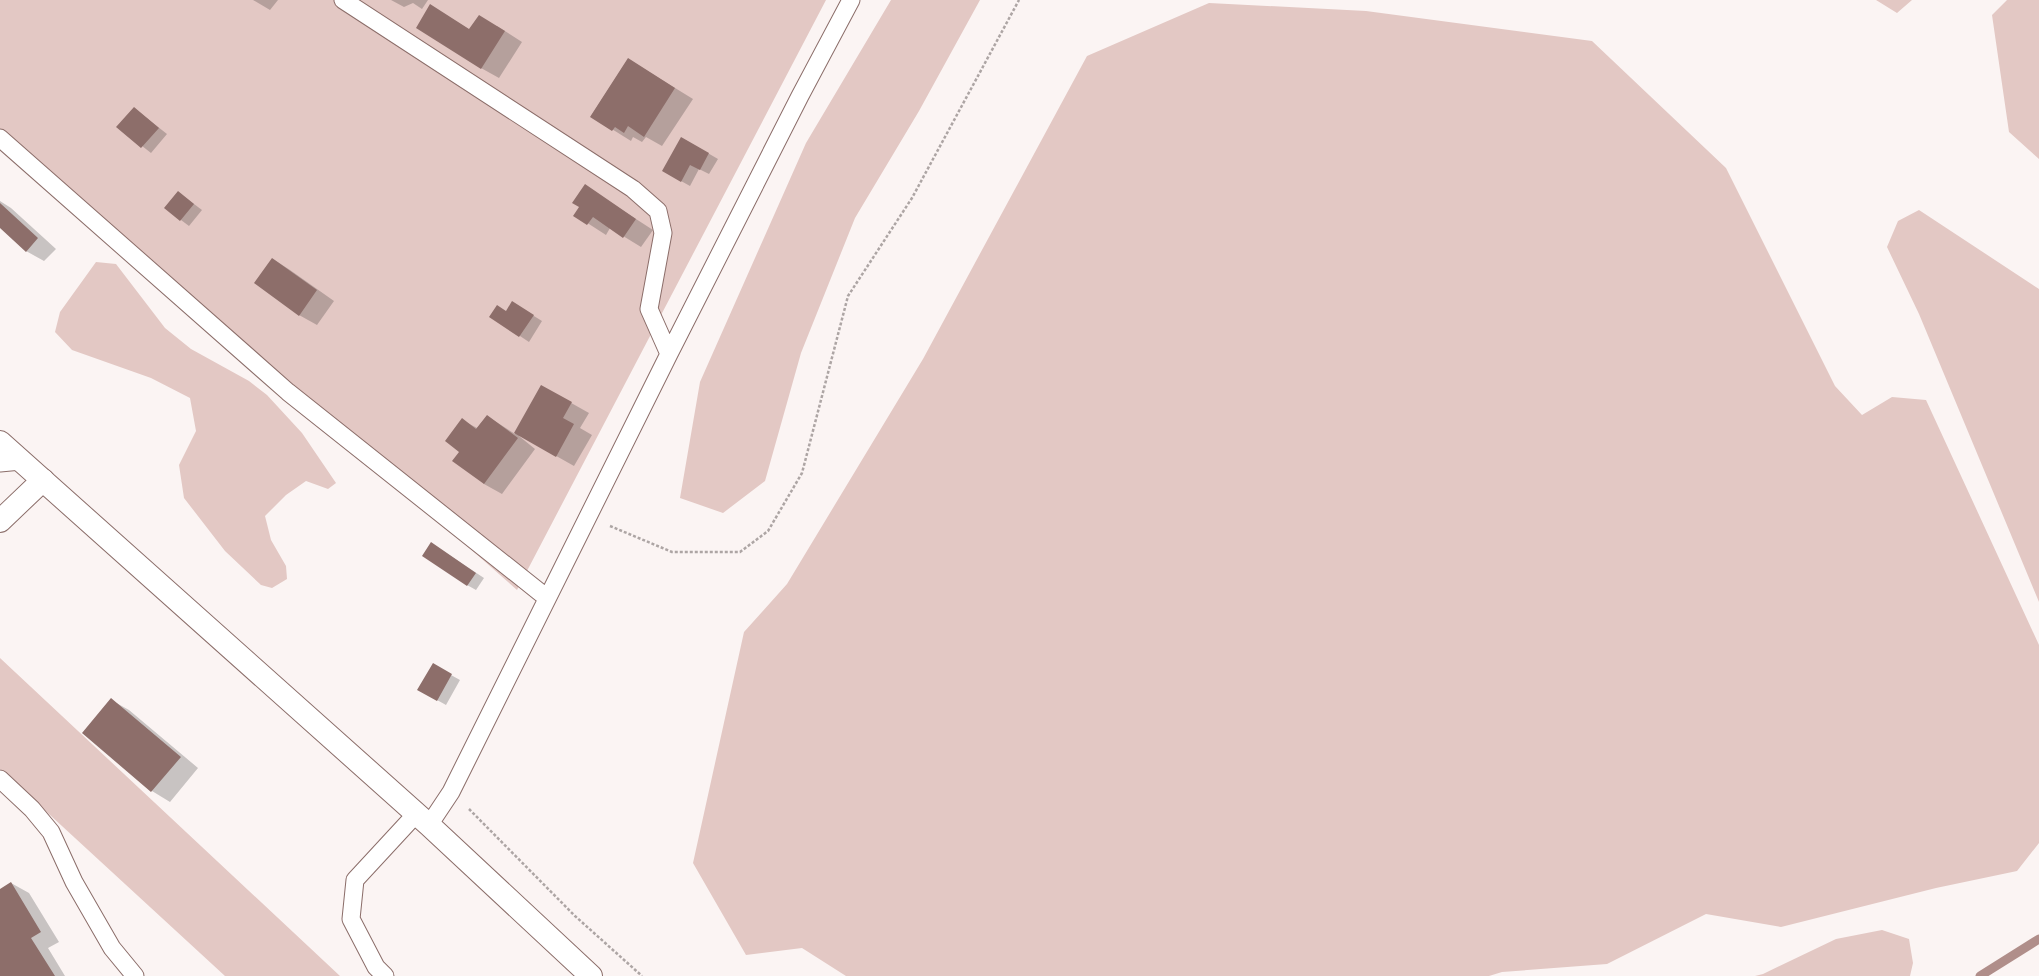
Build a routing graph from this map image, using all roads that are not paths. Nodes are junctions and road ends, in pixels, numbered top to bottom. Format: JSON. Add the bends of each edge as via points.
{"nodes":[{"id":1,"x":343,"y":0,"type":"edge"},
{"id":2,"x":851,"y":0,"type":"edge"},
{"id":3,"x":0,"y":138,"type":"edge"},
{"id":4,"x":669,"y":354,"type":"junction"},
{"id":5,"x":0,"y":442,"type":"edge"},
{"id":6,"x":21,"y":461,"type":"junction"},
{"id":7,"x":0,"y":463,"type":"edge"},
{"id":8,"x":43,"y":480,"type":"junction"},
{"id":9,"x":0,"y":521,"type":"edge"},
{"id":10,"x":547,"y":598,"type":"junction"},
{"id":11,"x":0,"y":779,"type":"edge"},
{"id":12,"x":422,"y":819,"type":"junction"},
{"id":13,"x":135,"y":976,"type":"edge"},
{"id":14,"x":385,"y":976,"type":"edge"},
{"id":15,"x":591,"y":976,"type":"edge"}],
"edges":[{"from":1,"to":4,"type":"lane","via":[[633,189],[658,211],[663,233],[649,309]]},
{"from":2,"to":4,"type":"lane"},
{"from":3,"to":10,"type":"lane","via":[[288,392]]},
{"from":4,"to":10,"type":"lane"},
{"from":5,"to":6,"type":"main road"},
{"from":6,"to":7,"type":"lane"},
{"from":6,"to":8,"type":"main road"},
{"from":8,"to":9,"type":"main road"},
{"from":8,"to":12,"type":"main road"},
{"from":10,"to":12,"type":"lane","via":[[451,792]]},
{"from":11,"to":13,"type":"lane","via":[[32,809],[51,832],[89,909],[112,948]]},
{"from":12,"to":14,"type":"lane","via":[[355,880],[351,919],[376,967]]},
{"from":12,"to":15,"type":"main road"}]}
